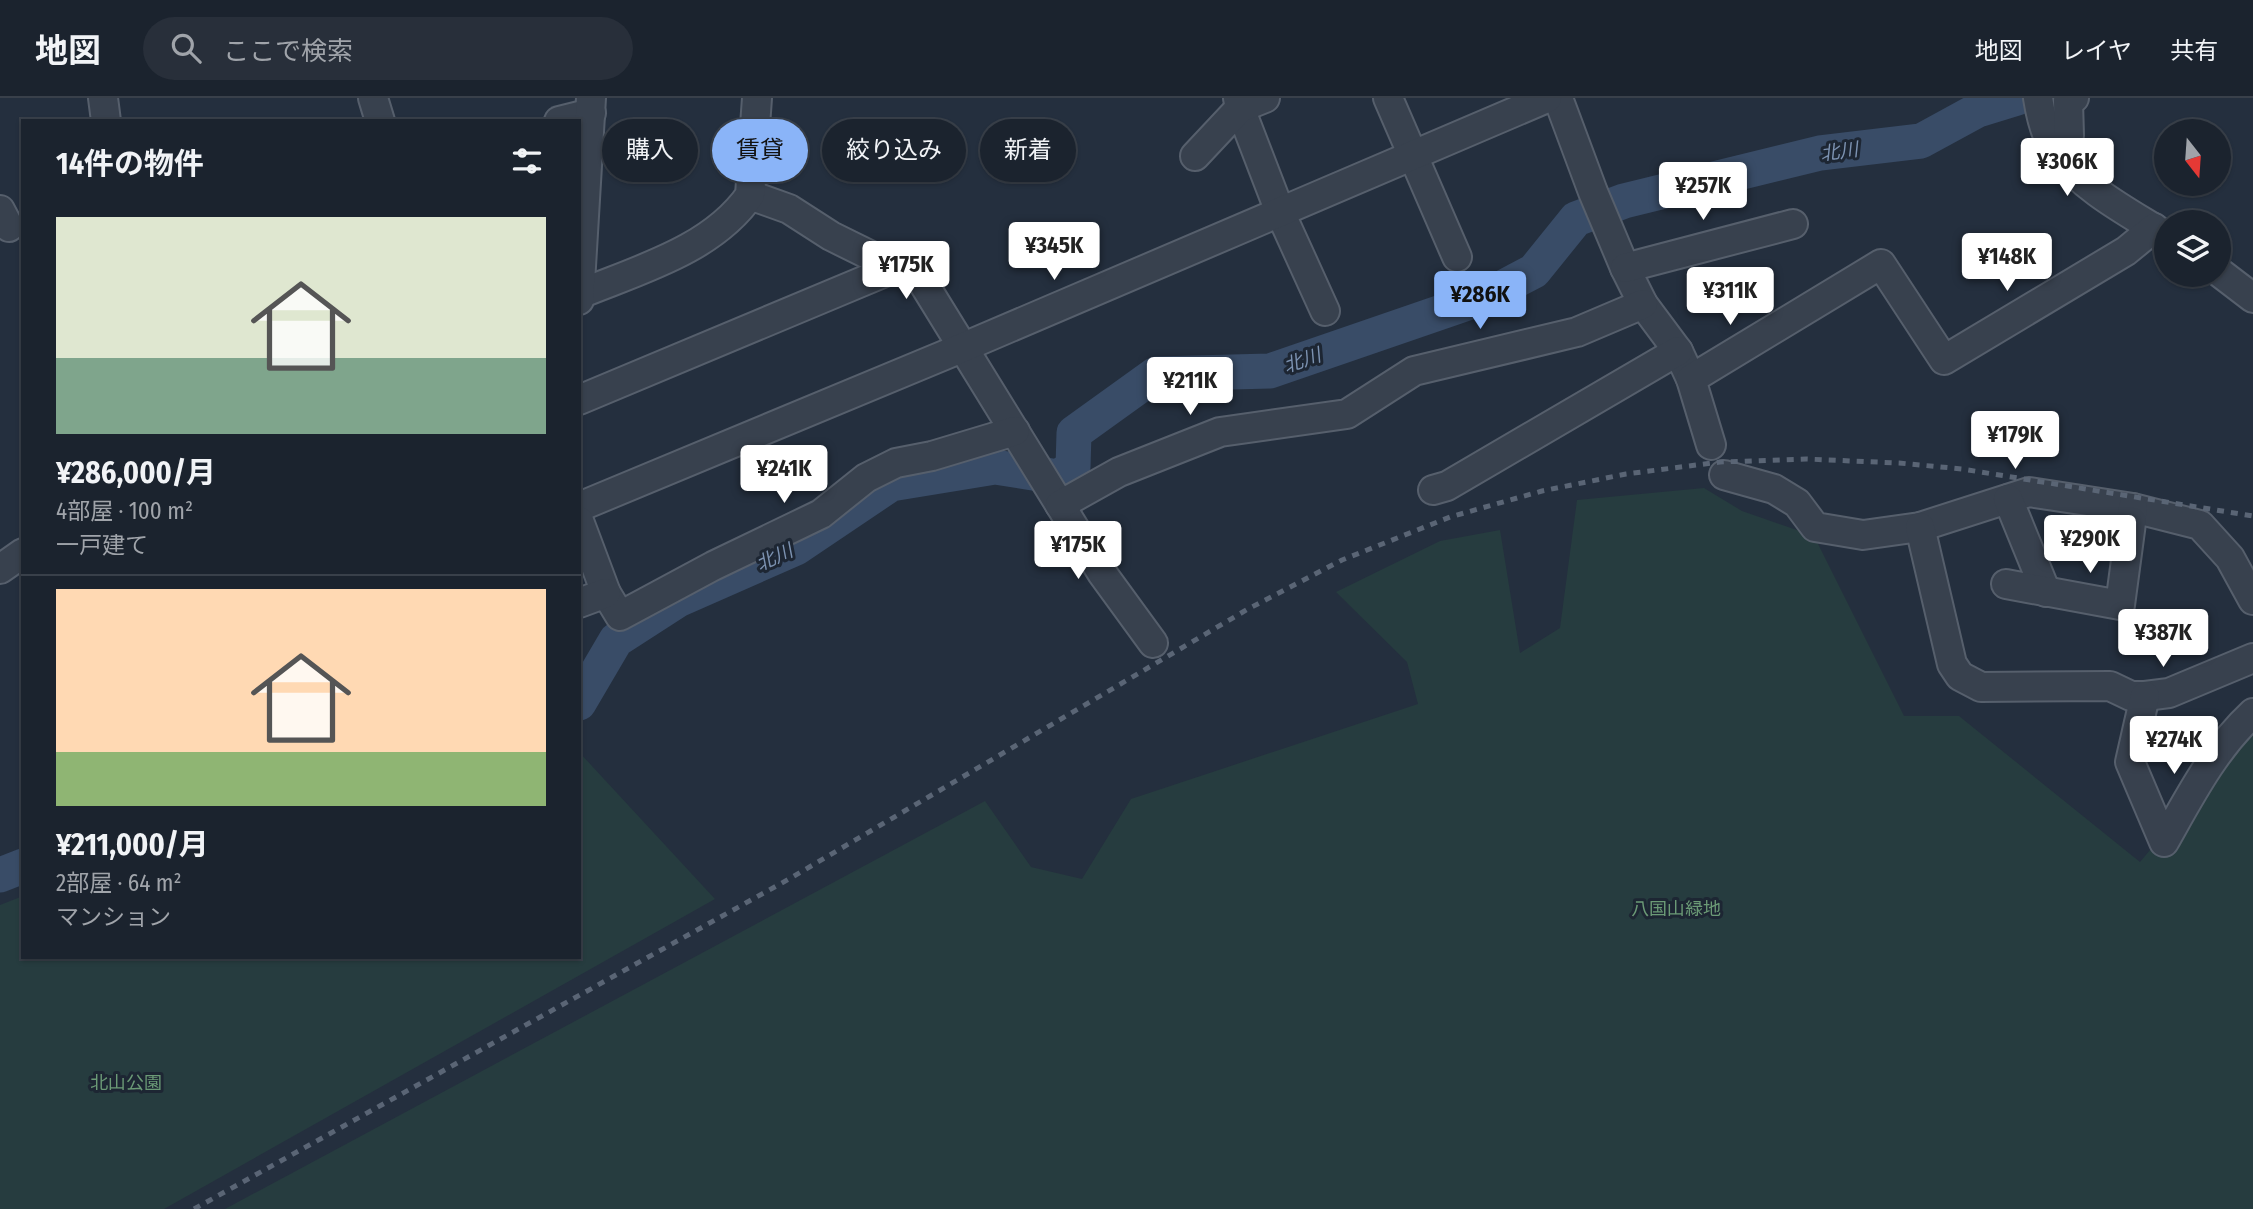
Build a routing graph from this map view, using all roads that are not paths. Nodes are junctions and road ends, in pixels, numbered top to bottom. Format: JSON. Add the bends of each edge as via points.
{"nodes":[{"id":1,"x":103,"y":98,"type":"edge"},
{"id":2,"x":373,"y":98,"type":"edge"},
{"id":3,"x":757,"y":98,"type":"edge"},
{"id":4,"x":1388,"y":98,"type":"edge"},
{"id":5,"x":1547,"y":98,"type":"edge"},
{"id":6,"x":1558,"y":98,"type":"edge"},
{"id":7,"x":2074,"y":98,"type":"edge"},
{"id":8,"x":2038,"y":101,"type":"edge"},
{"id":9,"x":1247,"y":102,"type":"edge"},
{"id":10,"x":591,"y":106,"type":"edge"},
{"id":11,"x":106,"y":119,"type":"edge"},
{"id":12,"x":379,"y":119,"type":"edge"},
{"id":13,"x":563,"y":119,"type":"edge"},
{"id":14,"x":2057,"y":154,"type":"junction"},
{"id":15,"x":1195,"y":156,"type":"dead end"},
{"id":16,"x":1412,"y":157,"type":"junction"},
{"id":17,"x":750,"y":195,"type":"junction"},
{"id":18,"x":1280,"y":212,"type":"junction"},
{"id":19,"x":1793,"y":224,"type":"dead end"},
{"id":20,"x":2154,"y":228,"type":"edge"},
{"id":21,"x":2154,"y":235,"type":"edge"},
{"id":22,"x":1457,"y":257,"type":"dead end"},
{"id":23,"x":897,"y":267,"type":"junction"},
{"id":24,"x":1625,"y":268,"type":"junction"},
{"id":25,"x":581,"y":277,"type":"edge"},
{"id":26,"x":2231,"y":281,"type":"edge"},
{"id":27,"x":581,"y":294,"type":"edge"},
{"id":28,"x":2253,"y":298,"type":"edge"},
{"id":29,"x":1643,"y":304,"type":"junction"},
{"id":30,"x":1325,"y":311,"type":"dead end"},
{"id":31,"x":964,"y":347,"type":"junction"},
{"id":32,"x":1678,"y":351,"type":"junction"},
{"id":33,"x":1691,"y":379,"type":"junction"},
{"id":34,"x":581,"y":399,"type":"edge"},
{"id":35,"x":1020,"y":438,"type":"junction"},
{"id":36,"x":1712,"y":445,"type":"dead end"},
{"id":37,"x":1724,"y":475,"type":"dead end"},
{"id":38,"x":1433,"y":490,"type":"dead end"},
{"id":39,"x":1055,"y":496,"type":"junction"},
{"id":40,"x":2008,"y":499,"type":"junction"},
{"id":41,"x":581,"y":506,"type":"edge"},
{"id":42,"x":2133,"y":508,"type":"junction"},
{"id":43,"x":581,"y":526,"type":"edge"},
{"id":44,"x":1920,"y":527,"type":"junction"},
{"id":45,"x":21,"y":555,"type":"edge"},
{"id":46,"x":0,"y":569,"type":"edge"},
{"id":47,"x":2006,"y":584,"type":"dead end"},
{"id":48,"x":2046,"y":592,"type":"junction"},
{"id":49,"x":606,"y":593,"type":"junction"},
{"id":50,"x":2253,"y":600,"type":"edge"},
{"id":51,"x":581,"y":602,"type":"edge"},
{"id":52,"x":1153,"y":643,"type":"dead end"},
{"id":53,"x":2253,"y":658,"type":"edge"},
{"id":54,"x":2145,"y":696,"type":"junction"},
{"id":55,"x":2253,"y":713,"type":"edge"}],
"edges":[{"from":1,"to":11,"type":"street"},
{"from":2,"to":12,"type":"street"},
{"from":3,"to":17,"type":"street"},
{"from":4,"to":16,"type":"street"},
{"from":5,"to":16,"type":"street"},
{"from":6,"to":24,"type":"street"},
{"from":7,"to":14,"type":"street","via":[[2068,101],[2069,136]]},
{"from":8,"to":14,"type":"street"},
{"from":9,"to":15,"type":"street"},
{"from":9,"to":18,"type":"street"},
{"from":10,"to":13,"type":"street"},
{"from":10,"to":25,"type":"street"},
{"from":14,"to":20,"type":"street","via":[[2096,190]]},
{"from":16,"to":18,"type":"street"},
{"from":16,"to":22,"type":"street"},
{"from":17,"to":23,"type":"street","via":[[789,209],[831,236]]},
{"from":17,"to":27,"type":"street","via":[[744,205],[684,251]]},
{"from":18,"to":30,"type":"street"},
{"from":18,"to":31,"type":"street"},
{"from":19,"to":24,"type":"street"},
{"from":21,"to":33,"type":"street","via":[[1944,360],[1881,264]]},
{"from":23,"to":31,"type":"street","via":[[922,281]]},
{"from":23,"to":34,"type":"street"},
{"from":24,"to":29,"type":"street"},
{"from":26,"to":28,"type":"street"},
{"from":29,"to":32,"type":"street"},
{"from":29,"to":39,"type":"street","via":[[1577,332],[1414,371],[1347,414],[1220,432]]},
{"from":31,"to":35,"type":"street"},
{"from":31,"to":41,"type":"street"},
{"from":32,"to":33,"type":"street"},
{"from":32,"to":38,"type":"street"},
{"from":33,"to":36,"type":"street"},
{"from":35,"to":39,"type":"street"},
{"from":35,"to":49,"type":"street","via":[[896,463],[866,478],[821,514],[620,616]]},
{"from":37,"to":44,"type":"street","via":[[1774,489],[1797,503],[1815,527],[1863,535]]},
{"from":39,"to":52,"type":"street","via":[[1102,573]]},
{"from":40,"to":42,"type":"street","via":[[2029,492]]},
{"from":40,"to":44,"type":"street"},
{"from":40,"to":48,"type":"street"},
{"from":42,"to":48,"type":"street","via":[[2120,605]]},
{"from":42,"to":50,"type":"street","via":[[2200,525],[2230,558]]},
{"from":43,"to":49,"type":"street"},
{"from":44,"to":54,"type":"street","via":[[1952,664],[1960,676],[1981,687],[2110,686],[2131,696]]},
{"from":45,"to":46,"type":"street"},
{"from":47,"to":48,"type":"street"},
{"from":49,"to":51,"type":"street"},
{"from":53,"to":54,"type":"street","via":[[2169,693]]},
{"from":54,"to":55,"type":"street","via":[[2130,762],[2164,842],[2206,769]]}]}
